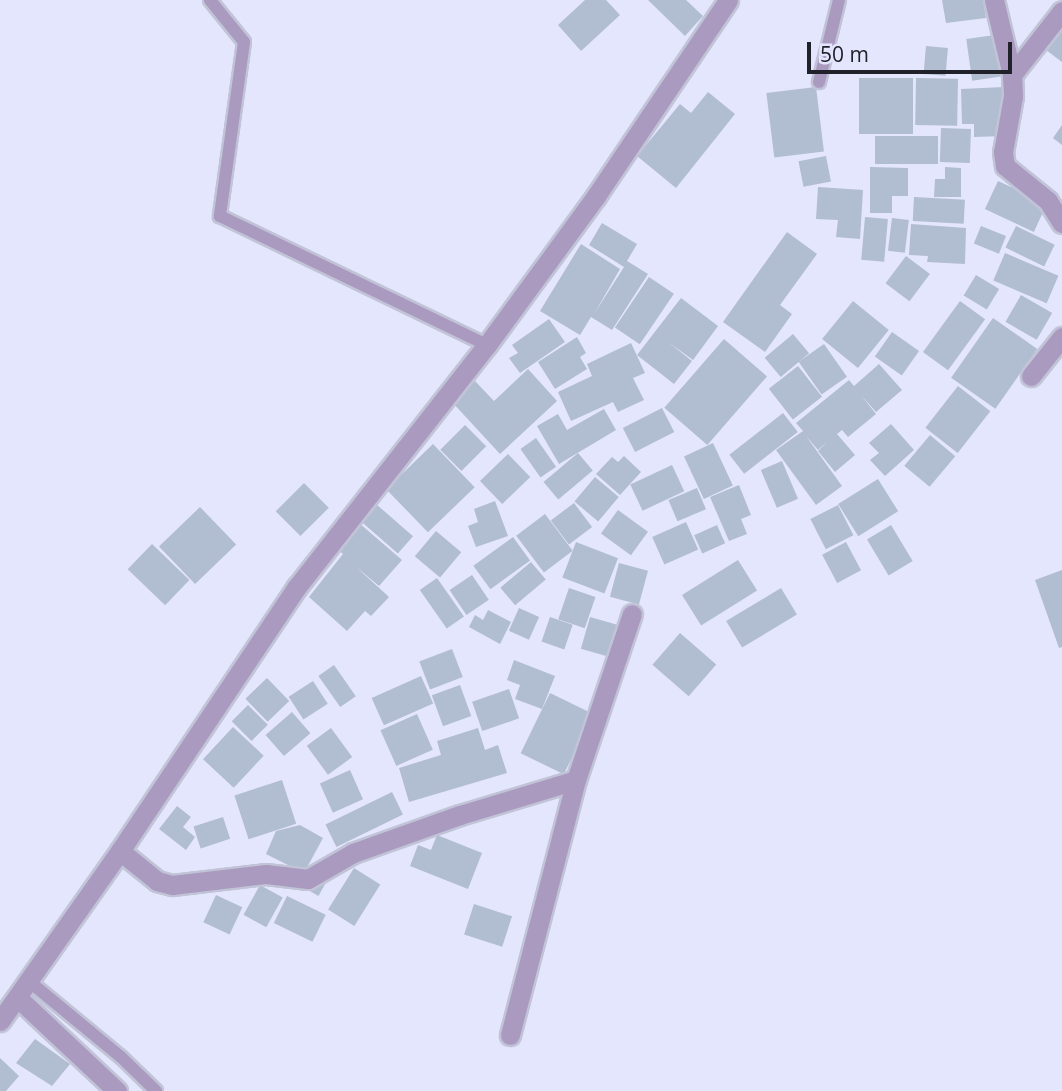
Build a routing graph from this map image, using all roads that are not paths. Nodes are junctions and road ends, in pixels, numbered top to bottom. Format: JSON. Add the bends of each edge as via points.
{"nodes":[{"id":1,"x":210,"y":0,"type":"edge"},
{"id":2,"x":729,"y":0,"type":"edge"},
{"id":3,"x":839,"y":0,"type":"edge"},
{"id":4,"x":994,"y":0,"type":"edge"},
{"id":5,"x":1062,"y":12,"type":"edge"},
{"id":6,"x":1012,"y":75,"type":"junction"},
{"id":7,"x":819,"y":82,"type":"dead end"},
{"id":8,"x":1062,"y":223,"type":"edge"},
{"id":9,"x":1062,"y":337,"type":"edge"},
{"id":10,"x":487,"y":345,"type":"junction"},
{"id":11,"x":1031,"y":376,"type":"dead end"},
{"id":12,"x":632,"y":614,"type":"dead end"},
{"id":13,"x":576,"y":780,"type":"junction"},
{"id":14,"x":120,"y":851,"type":"junction"},
{"id":15,"x":30,"y":982,"type":"junction"},
{"id":16,"x":18,"y":998,"type":"junction"},
{"id":17,"x":0,"y":1021,"type":"edge"},
{"id":18,"x":510,"y":1035,"type":"dead end"},
{"id":19,"x":117,"y":1091,"type":"edge"},
{"id":20,"x":156,"y":1091,"type":"edge"}],
"edges":[{"from":1,"to":10,"type":"lane","via":[[244,42],[220,216]]},
{"from":2,"to":10,"type":"street","via":[[596,197]]},
{"from":3,"to":7,"type":"lane"},
{"from":4,"to":6,"type":"street"},
{"from":5,"to":6,"type":"street"},
{"from":6,"to":8,"type":"street","via":[[1005,166],[1048,201]]},
{"from":9,"to":11,"type":"street"},
{"from":10,"to":14,"type":"street","via":[[298,587]]},
{"from":12,"to":13,"type":"street"},
{"from":13,"to":14,"type":"street","via":[[353,853],[308,879],[274,874],[172,885],[157,881]]},
{"from":13,"to":18,"type":"street"},
{"from":14,"to":15,"type":"street"},
{"from":15,"to":16,"type":"street"},
{"from":15,"to":20,"type":"lane"},
{"from":16,"to":17,"type":"street"},
{"from":16,"to":19,"type":"street"}]}
